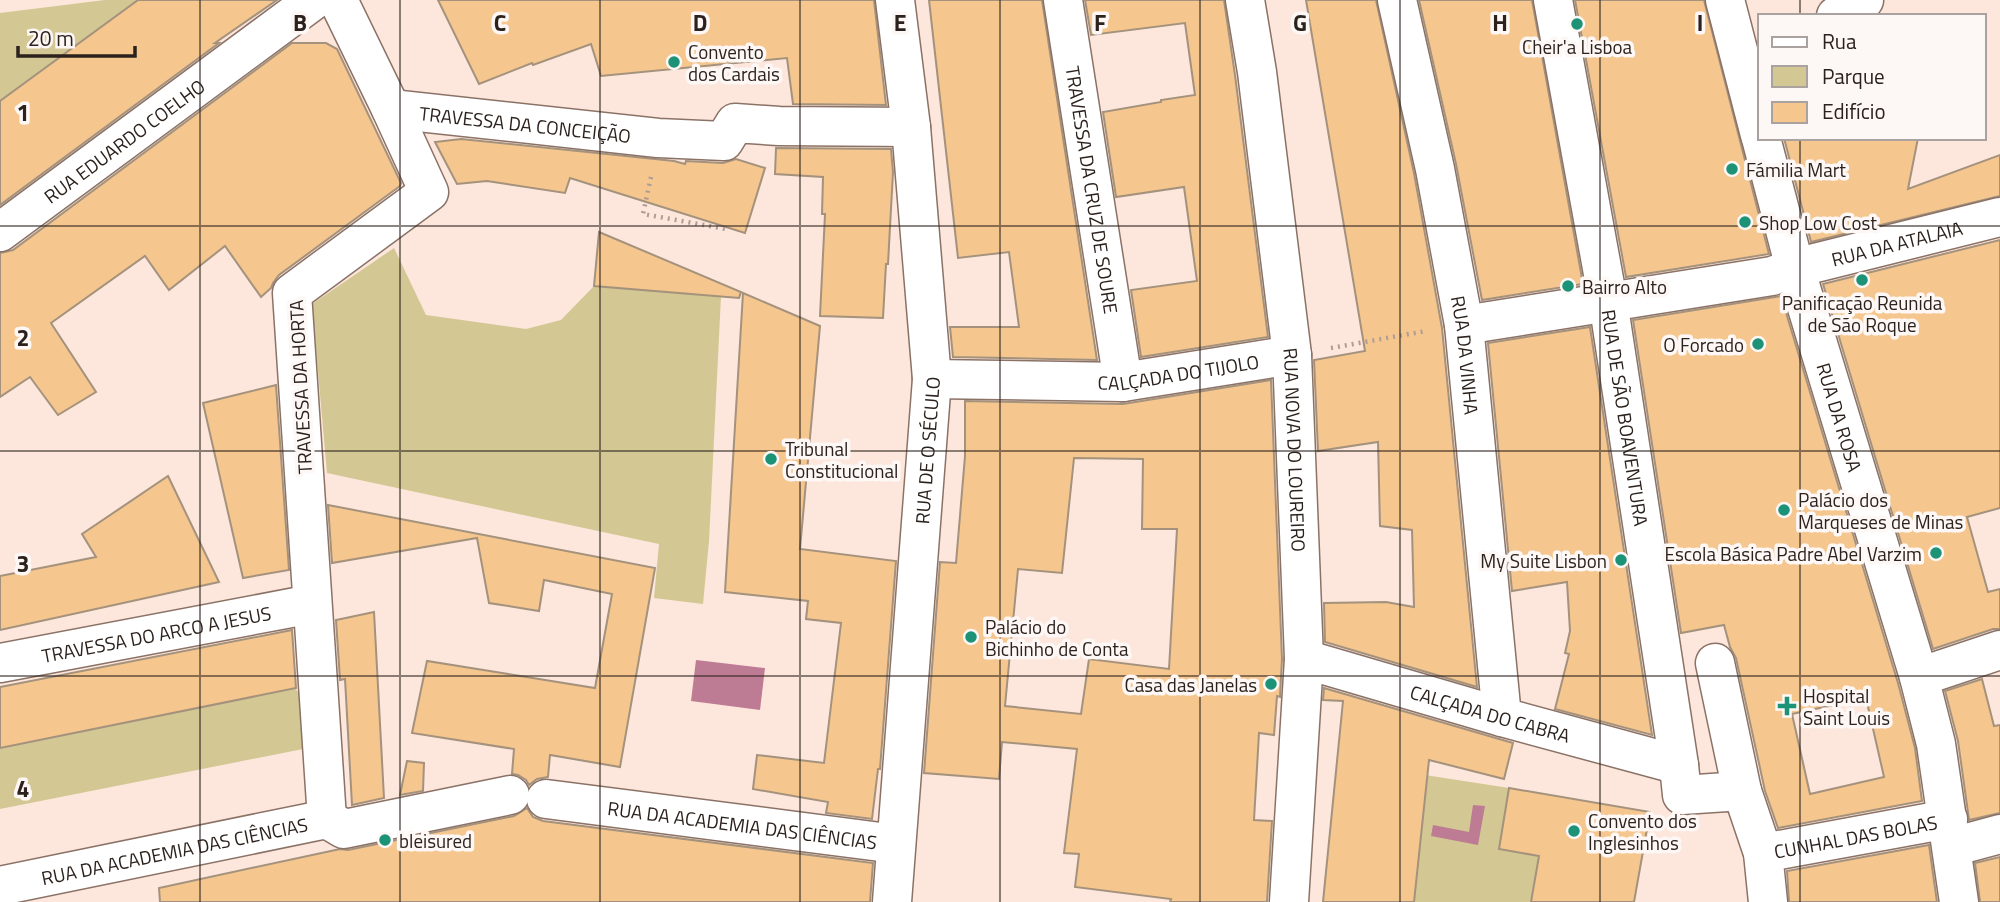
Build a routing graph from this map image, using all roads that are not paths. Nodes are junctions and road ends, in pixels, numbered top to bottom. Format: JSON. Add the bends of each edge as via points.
{"nodes":[{"id":1,"x":314,"y":0,"type":"edge"},
{"id":2,"x":338,"y":0,"type":"edge"},
{"id":3,"x":895,"y":0,"type":"edge"},
{"id":4,"x":1063,"y":0,"type":"edge"},
{"id":5,"x":1245,"y":0,"type":"edge"},
{"id":6,"x":1396,"y":0,"type":"edge"},
{"id":7,"x":1553,"y":0,"type":"edge"},
{"id":8,"x":1725,"y":0,"type":"edge"},
{"id":9,"x":1864,"y":0,"type":"edge"},
{"id":10,"x":1840,"y":14,"type":"edge"},
{"id":11,"x":1752,"y":63,"type":"edge"},
{"id":12,"x":391,"y":109,"type":"junction"},
{"id":13,"x":1758,"y":112,"type":"edge"},
{"id":14,"x":911,"y":127,"type":"junction"},
{"id":15,"x":1762,"y":140,"type":"edge"},
{"id":16,"x":2000,"y":217,"type":"edge"},
{"id":17,"x":0,"y":232,"type":"edge"},
{"id":18,"x":1795,"y":268,"type":"junction"},
{"id":19,"x":1608,"y":301,"type":"junction"},
{"id":20,"x":1464,"y":325,"type":"junction"},
{"id":21,"x":1292,"y":355,"type":"junction"},
{"id":22,"x":932,"y":379,"type":"junction"},
{"id":23,"x":1123,"y":382,"type":"junction"},
{"id":24,"x":312,"y":604,"type":"junction"},
{"id":25,"x":2000,"y":650,"type":"edge"},
{"id":26,"x":1304,"y":659,"type":"junction"},
{"id":27,"x":0,"y":663,"type":"edge"},
{"id":28,"x":1716,"y":663,"type":"dead end"},
{"id":29,"x":1919,"y":677,"type":"junction"},
{"id":30,"x":1502,"y":717,"type":"junction"},
{"id":31,"x":1681,"y":780,"type":"junction"},
{"id":32,"x":1742,"y":791,"type":"junction"},
{"id":33,"x":327,"y":819,"type":"junction"},
{"id":34,"x":1950,"y":833,"type":"junction"},
{"id":35,"x":2000,"y":834,"type":"edge"},
{"id":36,"x":896,"y":844,"type":"junction"},
{"id":37,"x":1763,"y":853,"type":"junction"},
{"id":38,"x":0,"y":886,"type":"edge"},
{"id":39,"x":892,"y":902,"type":"edge"},
{"id":40,"x":1289,"y":902,"type":"edge"},
{"id":41,"x":1768,"y":902,"type":"edge"},
{"id":42,"x":1959,"y":902,"type":"edge"}],
"edges":[{"from":1,"to":17,"type":"street","name":"RUA EDUARDO COELHO"},
{"from":2,"to":12,"type":"street","name":"TRAVESSA DA HORTA"},
{"from":3,"to":14,"type":"street","name":"RUA DE O SÉCULO"},
{"from":4,"to":23,"type":"street","name":"TRAVESSA DA CRUZ DE SOURE"},
{"from":5,"to":21,"type":"street","name":"RUA NOVA DO LOUREIRO"},
{"from":6,"to":20,"type":"street","name":"RUA DA VINHA"},
{"from":7,"to":19,"type":"street","name":"RUA DE SÃO BOAVENTURA"},
{"from":8,"to":11,"type":"street","name":"RUA DA ROSA"},
{"from":9,"to":10,"type":"street"},
{"from":11,"to":13,"type":"street","name":"RUA DA ROSA"},
{"from":12,"to":14,"type":"street","name":"TRAVESSA DA CONCEIÇÃO","via":[[724,141],[735,123]]},
{"from":12,"to":24,"type":"street","name":"TRAVESSA DA HORTA","via":[[429,192],[292,293]]},
{"from":14,"to":22,"type":"street","name":"RUA DE O SÉCULO"},
{"from":15,"to":18,"type":"street","name":"RUA DA ROSA"},
{"from":16,"to":18,"type":"street","name":"RUA DA ATALAIA"},
{"from":18,"to":19,"type":"street","via":[[1772,276]]},
{"from":18,"to":29,"type":"street","name":"RUA DA ROSA"},
{"from":19,"to":20,"type":"street"},
{"from":19,"to":31,"type":"street","name":"RUA DE SÃO BOAVENTURA"},
{"from":20,"to":30,"type":"street","name":"RUA DA VINHA"},
{"from":21,"to":23,"type":"street","name":"CALÇADA DO TIJOLO"},
{"from":21,"to":26,"type":"street","name":"RUA NOVA DO LOUREIRO"},
{"from":22,"to":23,"type":"street","name":"CALÇADA DO TIJOLO"},
{"from":22,"to":36,"type":"street","name":"RUA DE O SÉCULO"},
{"from":24,"to":27,"type":"street","name":"TRAVESSA DO ARCO A JESUS"},
{"from":24,"to":33,"type":"street","name":"TRAVESSA DA HORTA"},
{"from":25,"to":29,"type":"street"},
{"from":26,"to":30,"type":"street","name":"CALÇADA DO CABRA"},
{"from":26,"to":40,"type":"street","name":"RUA NOVA DO LOUREIRO"},
{"from":28,"to":32,"type":"street"},
{"from":29,"to":34,"type":"street","name":"RUA DA ROSA","via":[[1936,744]]},
{"from":30,"to":31,"type":"street","name":"CALÇADA DO CABRA"},
{"from":31,"to":32,"type":"street","name":"CALÇADA DO CABRA"},
{"from":32,"to":37,"type":"street"},
{"from":33,"to":36,"type":"street","name":"RUA DA ACADEMIA DAS CIÊNCIAS","via":[[344,829],[528,797]]},
{"from":33,"to":38,"type":"street","name":"RUA DA ACADEMIA DAS CIÊNCIAS"},
{"from":34,"to":35,"type":"street","name":"CUNHAL DAS BOLAS"},
{"from":34,"to":37,"type":"street","name":"CUNHAL DAS BOLAS"},
{"from":34,"to":42,"type":"street","name":"RUA DA ROSA"},
{"from":36,"to":39,"type":"street","name":"RUA DE O SÉCULO"},
{"from":37,"to":41,"type":"street"}]}
